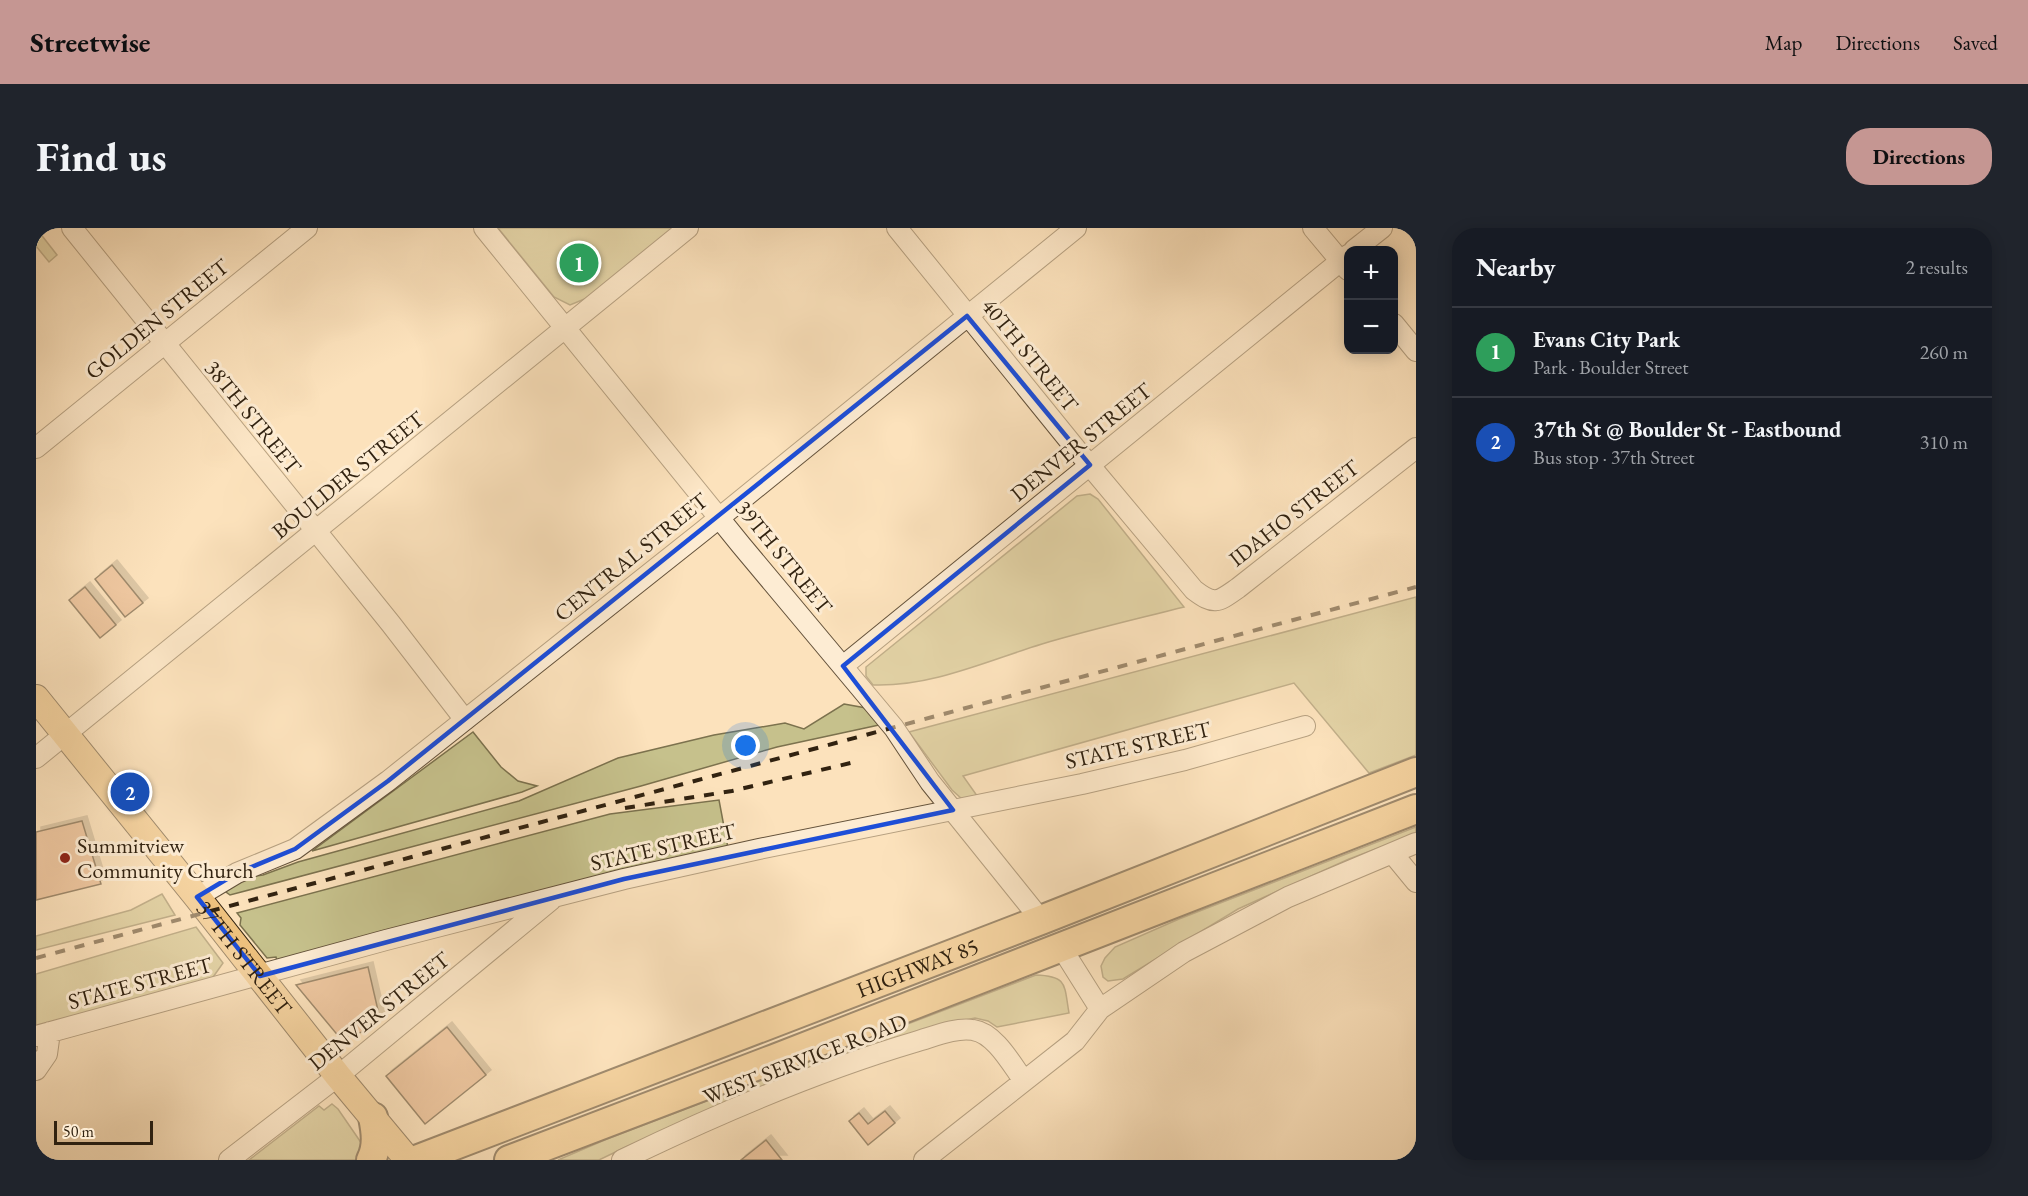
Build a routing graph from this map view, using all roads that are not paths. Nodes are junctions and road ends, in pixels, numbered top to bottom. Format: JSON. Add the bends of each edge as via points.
{"nodes":[{"id":1,"x":72,"y":228,"type":"edge"},
{"id":2,"x":307,"y":228,"type":"edge"},
{"id":3,"x":484,"y":228,"type":"edge"},
{"id":4,"x":688,"y":228,"type":"edge"},
{"id":5,"x":897,"y":228,"type":"edge"},
{"id":6,"x":1076,"y":228,"type":"edge"},
{"id":7,"x":1313,"y":228,"type":"edge"},
{"id":8,"x":1382,"y":228,"type":"edge"},
{"id":9,"x":1362,"y":246,"type":"edge"},
{"id":10,"x":1344,"y":255,"type":"edge"},
{"id":11,"x":1344,"y":262,"type":"edge"},
{"id":12,"x":967,"y":316,"type":"junction"},
{"id":13,"x":566,"y":328,"type":"junction"},
{"id":14,"x":1398,"y":329,"type":"edge"},
{"id":15,"x":164,"y":344,"type":"junction"},
{"id":16,"x":1416,"y":351,"type":"edge"},
{"id":17,"x":36,"y":448,"type":"edge"},
{"id":18,"x":1416,"y":448,"type":"edge"},
{"id":19,"x":1090,"y":465,"type":"junction"},
{"id":20,"x":720,"y":517,"type":"junction"},
{"id":21,"x":316,"y":532,"type":"junction"},
{"id":22,"x":1198,"y":593,"type":"joint"},
{"id":23,"x":843,"y":666,"type":"junction"},
{"id":24,"x":36,"y":698,"type":"edge"},
{"id":25,"x":465,"y":720,"type":"junction"},
{"id":26,"x":1305,"y":726,"type":"dead end"},
{"id":27,"x":66,"y":735,"type":"junction"},
{"id":28,"x":36,"y":758,"type":"edge"},
{"id":29,"x":1416,"y":772,"type":"edge"},
{"id":30,"x":952,"y":810,"type":"junction"},
{"id":31,"x":1416,"y":810,"type":"edge"},
{"id":32,"x":1416,"y":844,"type":"edge"},
{"id":33,"x":1393,"y":854,"type":"junction"},
{"id":34,"x":1416,"y":882,"type":"edge"},
{"id":35,"x":556,"y":896,"type":"junction"},
{"id":36,"x":197,"y":897,"type":"junction"},
{"id":37,"x":1041,"y":920,"type":"junction"},
{"id":38,"x":1061,"y":946,"type":"junction"},
{"id":39,"x":260,"y":976,"type":"junction"},
{"id":40,"x":1107,"y":1004,"type":"junction"},
{"id":41,"x":43,"y":1034,"type":"edge"},
{"id":42,"x":36,"y":1070,"type":"edge"},
{"id":43,"x":338,"y":1076,"type":"junction"},
{"id":44,"x":1024,"y":1081,"type":"junction"},
{"id":45,"x":373,"y":1118,"type":"junction"},
{"id":46,"x":602,"y":1125,"type":"junction"},
{"id":47,"x":229,"y":1160,"type":"edge"},
{"id":48,"x":371,"y":1160,"type":"edge"},
{"id":49,"x":408,"y":1160,"type":"edge"},
{"id":50,"x":416,"y":1160,"type":"edge"},
{"id":51,"x":509,"y":1160,"type":"edge"},
{"id":52,"x":545,"y":1160,"type":"edge"},
{"id":53,"x":622,"y":1160,"type":"edge"},
{"id":54,"x":924,"y":1160,"type":"edge"}],
"edges":[{"from":1,"to":15,"type":"street","name":"38TH STREET"},
{"from":2,"to":15,"type":"street","name":"GOLDEN STREET"},
{"from":3,"to":13,"type":"street","name":"39TH STREET"},
{"from":4,"to":13,"type":"street","name":"BOULDER STREET"},
{"from":5,"to":12,"type":"street","name":"40TH STREET"},
{"from":6,"to":12,"type":"street","name":"CENTRAL STREET"},
{"from":7,"to":10,"type":"street"},
{"from":8,"to":9,"type":"street","name":"DENVER STREET"},
{"from":11,"to":19,"type":"street","name":"DENVER STREET"},
{"from":12,"to":19,"type":"street","name":"40TH STREET"},
{"from":12,"to":20,"type":"street","name":"CENTRAL STREET"},
{"from":13,"to":20,"type":"street","name":"39TH STREET"},
{"from":13,"to":21,"type":"street","name":"BOULDER STREET"},
{"from":14,"to":16,"type":"street"},
{"from":15,"to":17,"type":"street","name":"GOLDEN STREET"},
{"from":15,"to":21,"type":"street","name":"38TH STREET"},
{"from":18,"to":22,"type":"street","name":"IDAHO STREET","via":[[1220,600],[1213,602]]},
{"from":19,"to":22,"type":"street","name":"40TH STREET"},
{"from":19,"to":23,"type":"street","name":"DENVER STREET"},
{"from":20,"to":23,"type":"street","name":"39TH STREET"},
{"from":20,"to":25,"type":"street","name":"CENTRAL STREET"},
{"from":21,"to":25,"type":"street","name":"38TH STREET"},
{"from":21,"to":27,"type":"street","name":"BOULDER STREET"},
{"from":23,"to":30,"type":"street","name":"39TH STREET","via":[[894,728]]},
{"from":24,"to":27,"type":"main road","name":"37TH STREET"},
{"from":25,"to":36,"type":"street","name":"CENTRAL STREET","via":[[295,849],[237,873]]},
{"from":26,"to":30,"type":"street","name":"STATE STREET","via":[[1185,760]]},
{"from":27,"to":28,"type":"street","name":"BOULDER STREET"},
{"from":27,"to":36,"type":"main road","name":"37TH STREET"},
{"from":29,"to":37,"type":"highway","name":"HIGHWAY 85"},
{"from":30,"to":35,"type":"street","name":"STATE STREET"},
{"from":30,"to":37,"type":"street","name":"39TH STREET"},
{"from":31,"to":38,"type":"highway","name":"HIGHWAY 85"},
{"from":32,"to":33,"type":"street"},
{"from":33,"to":34,"type":"street"},
{"from":33,"to":40,"type":"street","via":[[1246,918],[1184,952]]},
{"from":35,"to":39,"type":"street","name":"STATE STREET"},
{"from":35,"to":43,"type":"street","name":"DENVER STREET"},
{"from":36,"to":39,"type":"main road","name":"37TH STREET"},
{"from":37,"to":50,"type":"highway","name":"HIGHWAY 85"},
{"from":38,"to":40,"type":"street"},
{"from":38,"to":46,"type":"highway","name":"HIGHWAY 85"},
{"from":39,"to":41,"type":"street","name":"STATE STREET"},
{"from":39,"to":43,"type":"main road","name":"37TH STREET"},
{"from":40,"to":44,"type":"street","via":[[1075,1041]]},
{"from":41,"to":42,"type":"street","via":[[47,1054]]},
{"from":43,"to":45,"type":"main road","name":"37TH STREET"},
{"from":43,"to":47,"type":"street","name":"DENVER STREET"},
{"from":44,"to":53,"type":"street","name":"WEST SERVICE ROAD","via":[[996,1043],[975,1030],[952,1032],[811,1078]]},
{"from":44,"to":54,"type":"street"},
{"from":45,"to":48,"type":"highway","via":[[376,1134]]},
{"from":45,"to":49,"type":"main road","name":"37TH STREET"},
{"from":46,"to":51,"type":"highway","name":"HIGHWAY 85"},
{"from":46,"to":52,"type":"highway","via":[[585,1143]]}]}
